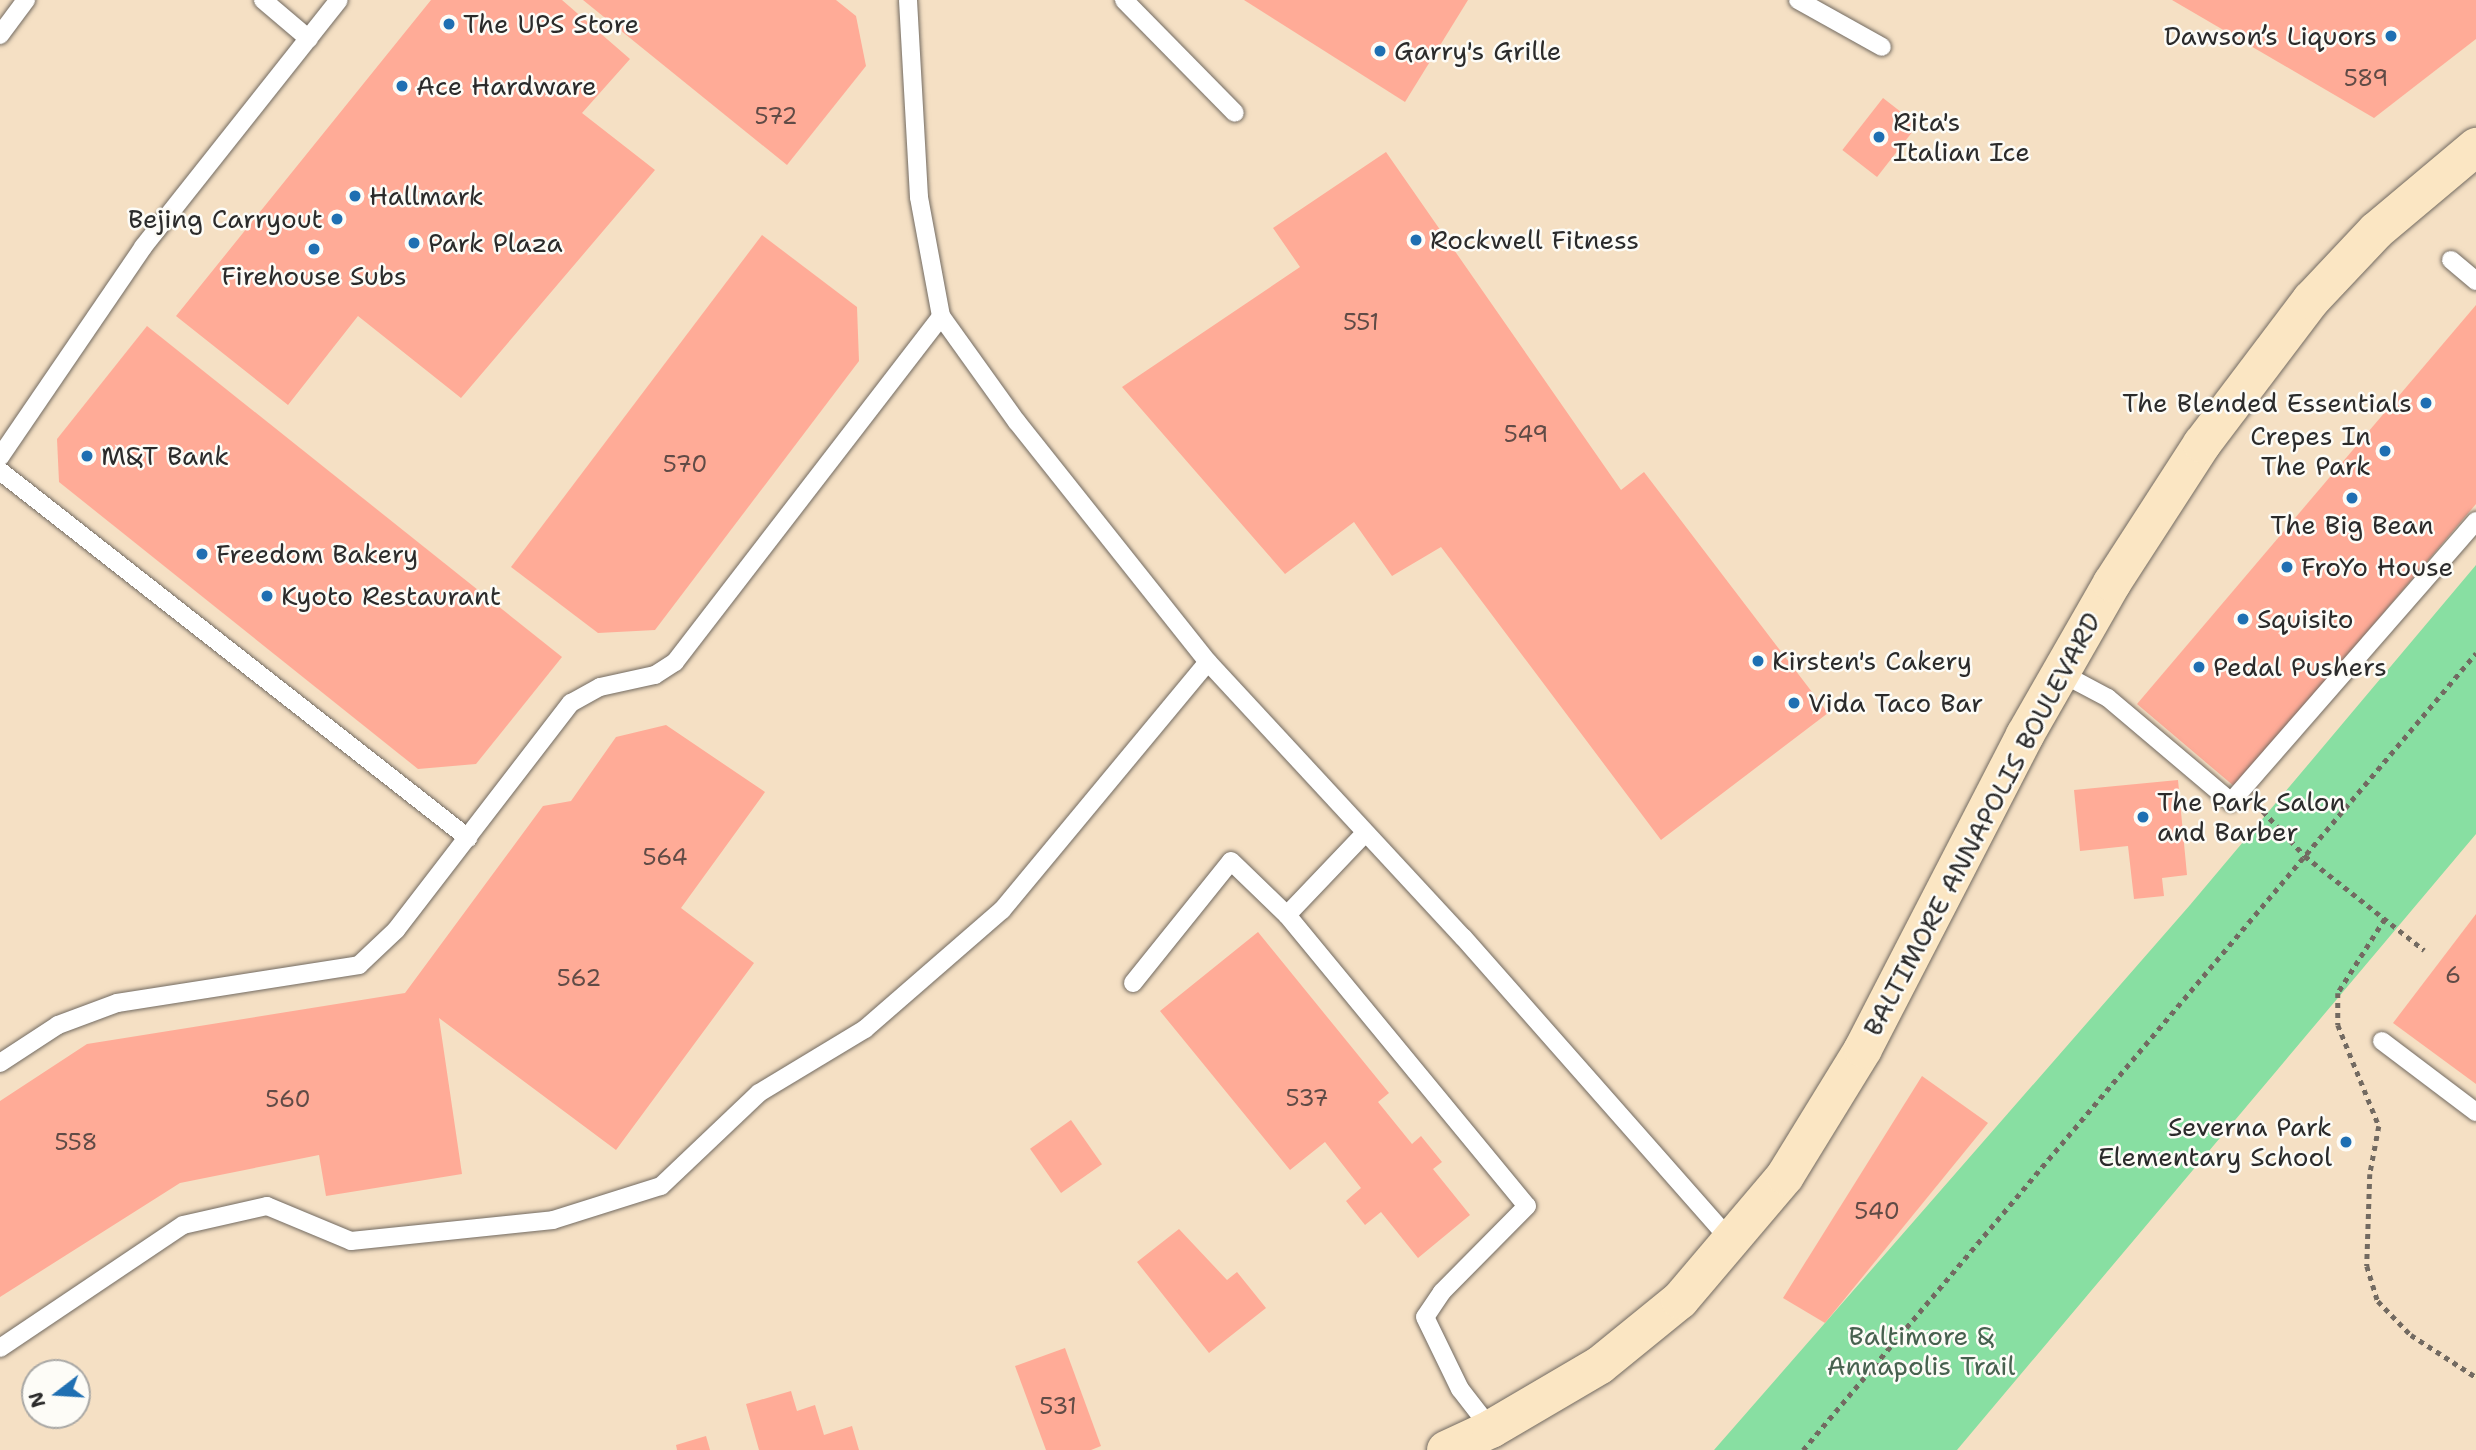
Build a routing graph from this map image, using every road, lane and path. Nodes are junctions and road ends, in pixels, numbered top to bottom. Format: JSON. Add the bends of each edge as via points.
{"nodes":[{"id":1,"x":26,"y":0,"type":"edge"},
{"id":2,"x":263,"y":0,"type":"edge"},
{"id":3,"x":339,"y":0,"type":"edge"},
{"id":4,"x":908,"y":0,"type":"edge"},
{"id":5,"x":1124,"y":0,"type":"edge"},
{"id":6,"x":1798,"y":0,"type":"edge"},
{"id":7,"x":1,"y":30,"type":"edge"},
{"id":8,"x":309,"y":39,"type":"junction"},
{"id":9,"x":1882,"y":47,"type":"dead end"},
{"id":10,"x":1236,"y":113,"type":"dead end"},
{"id":11,"x":2476,"y":147,"type":"edge"},
{"id":12,"x":2451,"y":260,"type":"dead end"},
{"id":13,"x":2476,"y":281,"type":"edge"},
{"id":14,"x":941,"y":316,"type":"junction"},
{"id":15,"x":0,"y":457,"type":"edge"},
{"id":16,"x":0,"y":471,"type":"edge"},
{"id":17,"x":2476,"y":521,"type":"edge"},
{"id":18,"x":2476,"y":653,"type":"edge"},
{"id":19,"x":1208,"y":662,"type":"junction"},
{"id":20,"x":2061,"y":673,"type":"junction"},
{"id":21,"x":2268,"y":760,"type":"junction"},
{"id":22,"x":1365,"y":833,"type":"junction"},
{"id":23,"x":468,"y":838,"type":"junction"},
{"id":24,"x":2305,"y":856,"type":"junction"},
{"id":25,"x":1287,"y":915,"type":"junction"},
{"id":26,"x":2385,"y":919,"type":"junction"},
{"id":27,"x":2424,"y":950,"type":"dead end"},
{"id":28,"x":1133,"y":983,"type":"dead end"},
{"id":29,"x":2382,"y":1041,"type":"dead end"},
{"id":30,"x":0,"y":1063,"type":"edge"},
{"id":31,"x":2476,"y":1112,"type":"edge"},
{"id":32,"x":1732,"y":1242,"type":"junction"},
{"id":33,"x":0,"y":1348,"type":"edge"},
{"id":34,"x":2476,"y":1377,"type":"edge"},
{"id":35,"x":1491,"y":1429,"type":"junction"},
{"id":36,"x":1447,"y":1450,"type":"edge"},
{"id":37,"x":1803,"y":1450,"type":"edge"}],
"edges":[{"from":1,"to":7,"type":"lane"},
{"from":2,"to":8,"type":"lane"},
{"from":3,"to":8,"type":"lane"},
{"from":4,"to":14,"type":"lane","via":[[919,197]]},
{"from":5,"to":10,"type":"lane"},
{"from":6,"to":9,"type":"lane"},
{"from":8,"to":15,"type":"lane","via":[[143,247]]},
{"from":11,"to":20,"type":"street","name":"BALTIMORE ANNAPOLIS BOULEVARD","via":[[2376,231],[2311,300],[2202,444],[2112,583]]},
{"from":12,"to":13,"type":"lane"},
{"from":14,"to":19,"type":"lane","via":[[1017,422]]},
{"from":14,"to":23,"type":"lane","via":[[675,663],[655,675],[600,687],[571,703]]},
{"from":16,"to":23,"type":"lane"},
{"from":17,"to":21,"type":"lane"},
{"from":18,"to":24,"type":"path"},
{"from":19,"to":22,"type":"lane"},
{"from":19,"to":33,"type":"lane","via":[[1002,910],[865,1030],[759,1093],[661,1185],[553,1220],[351,1241],[267,1206],[183,1225]]},
{"from":20,"to":21,"type":"lane","via":[[2108,698],[2231,802]]},
{"from":20,"to":32,"type":"street","name":"BALTIMORE ANNAPOLIS BOULEVARD","via":[[1863,1049],[1785,1176]]},
{"from":21,"to":24,"type":"path","via":[[2282,773],[2259,808]]},
{"from":22,"to":25,"type":"lane"},
{"from":22,"to":32,"type":"lane"},
{"from":23,"to":30,"type":"lane","via":[[396,930],[359,965],[117,1003],[58,1026]]},
{"from":24,"to":26,"type":"path"},
{"from":24,"to":37,"type":"path"},
{"from":25,"to":28,"type":"lane","via":[[1231,861]]},
{"from":25,"to":35,"type":"lane","via":[[1527,1206],[1442,1292],[1425,1317],[1460,1389]]},
{"from":26,"to":27,"type":"path"},
{"from":26,"to":34,"type":"path","via":[[2338,993],[2339,1025],[2379,1126],[2370,1174],[2367,1266],[2378,1301],[2411,1335]]},
{"from":29,"to":31,"type":"lane"},
{"from":32,"to":35,"type":"street","name":"BALTIMORE ANNAPOLIS BOULEVARD","via":[[1680,1300],[1600,1365]]},
{"from":35,"to":36,"type":"street","name":"BALTIMORE ANNAPOLIS BOULEVARD"}]}
